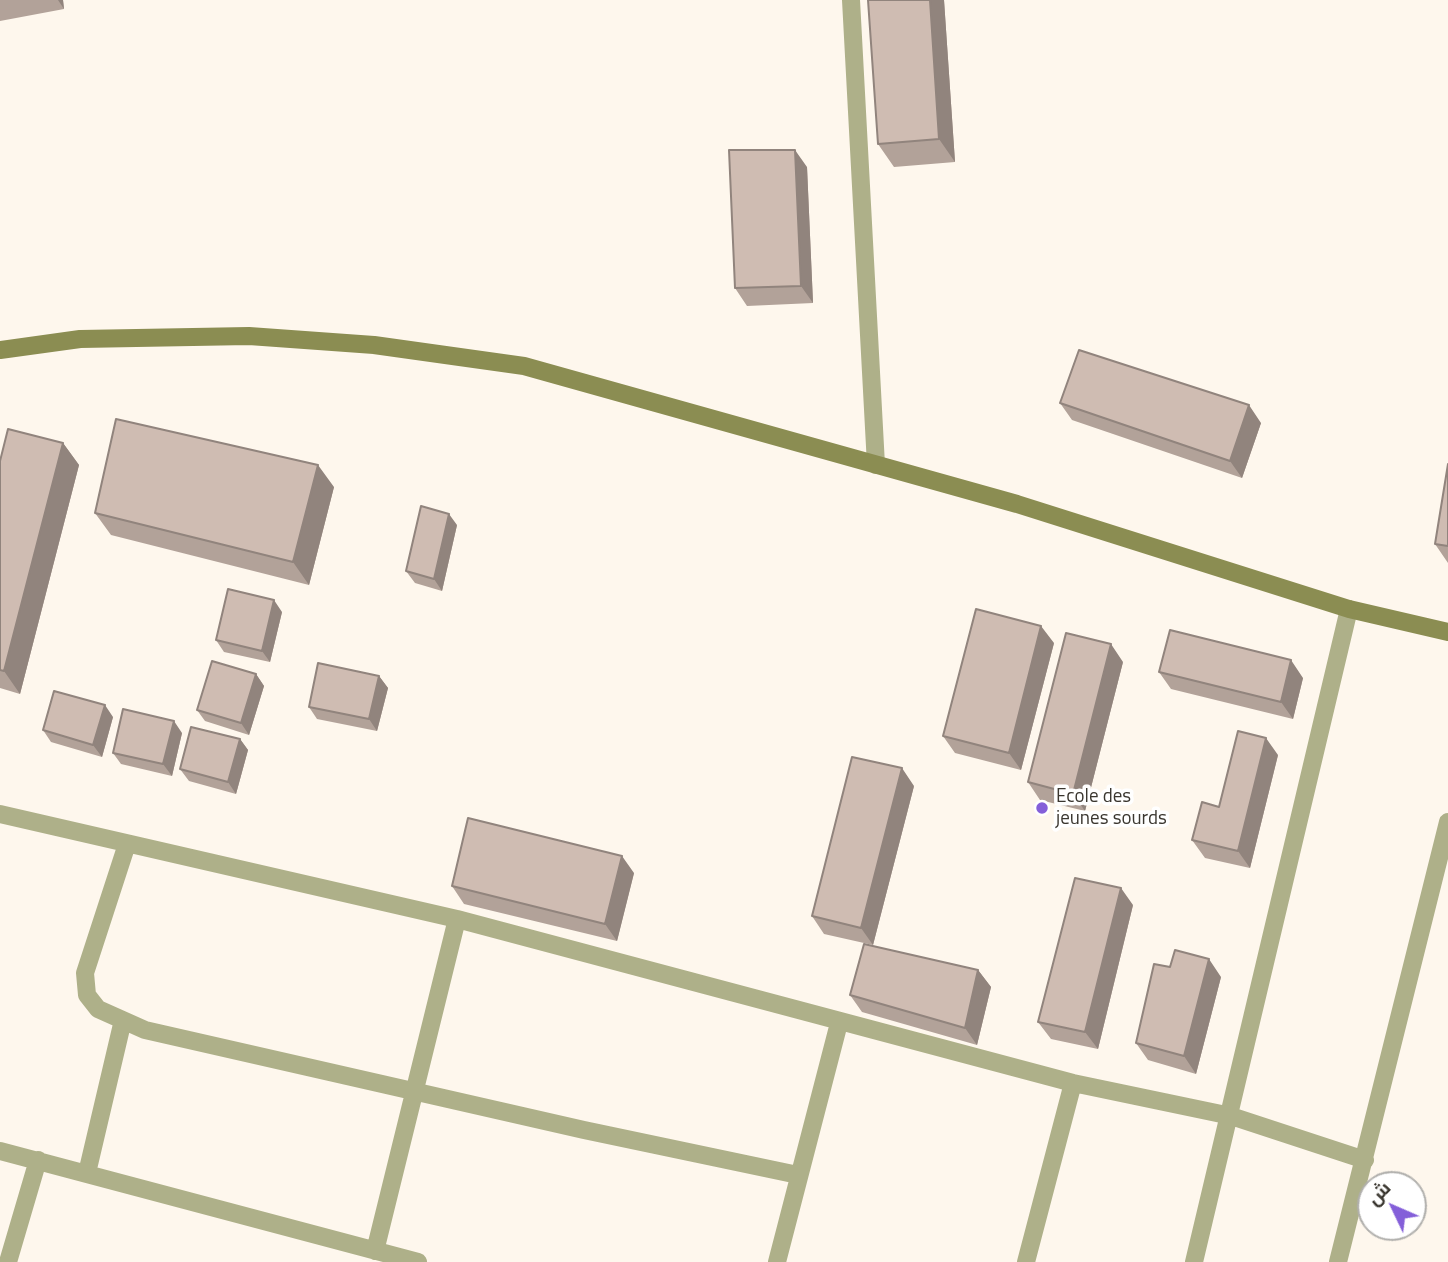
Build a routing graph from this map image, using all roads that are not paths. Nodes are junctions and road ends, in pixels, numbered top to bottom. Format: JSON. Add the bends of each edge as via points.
{"nodes":[{"id":1,"x":851,"y":0,"type":"edge"},
{"id":2,"x":0,"y":351,"type":"edge"},
{"id":3,"x":876,"y":464,"type":"junction"},
{"id":4,"x":1349,"y":610,"type":"junction"},
{"id":5,"x":1448,"y":632,"type":"edge"},
{"id":6,"x":0,"y":814,"type":"edge"},
{"id":7,"x":1448,"y":822,"type":"edge"},
{"id":8,"x":127,"y":844,"type":"junction"},
{"id":9,"x":457,"y":919,"type":"junction"},
{"id":10,"x":123,"y":1020,"type":"junction"},
{"id":11,"x":839,"y":1023,"type":"junction"},
{"id":12,"x":1073,"y":1083,"type":"junction"},
{"id":13,"x":416,"y":1090,"type":"junction"},
{"id":14,"x":1231,"y":1116,"type":"junction"},
{"id":15,"x":0,"y":1151,"type":"edge"},
{"id":16,"x":38,"y":1160,"type":"junction"},
{"id":17,"x":1364,"y":1160,"type":"junction"},
{"id":18,"x":87,"y":1173,"type":"junction"},
{"id":19,"x":798,"y":1175,"type":"junction"},
{"id":20,"x":375,"y":1251,"type":"junction"},
{"id":21,"x":8,"y":1262,"type":"edge"},
{"id":22,"x":418,"y":1262,"type":"edge"},
{"id":23,"x":777,"y":1262,"type":"edge"},
{"id":24,"x":1026,"y":1262,"type":"edge"},
{"id":25,"x":1194,"y":1262,"type":"edge"},
{"id":26,"x":1338,"y":1262,"type":"edge"}],
"edges":[{"from":1,"to":3,"type":"street"},
{"from":2,"to":3,"type":"main road","via":[[122,337],[249,336],[374,345],[524,366]]},
{"from":3,"to":4,"type":"main road"},
{"from":4,"to":5,"type":"main road"},
{"from":4,"to":14,"type":"street"},
{"from":6,"to":8,"type":"street"},
{"from":7,"to":17,"type":"street"},
{"from":8,"to":9,"type":"street"},
{"from":8,"to":10,"type":"street","via":[[85,972],[87,995],[98,1009]]},
{"from":9,"to":11,"type":"street"},
{"from":9,"to":13,"type":"street"},
{"from":10,"to":13,"type":"street","via":[[145,1030]]},
{"from":10,"to":18,"type":"street"},
{"from":11,"to":12,"type":"street"},
{"from":11,"to":19,"type":"street"},
{"from":12,"to":14,"type":"street"},
{"from":12,"to":24,"type":"street"},
{"from":13,"to":19,"type":"street"},
{"from":13,"to":20,"type":"street"},
{"from":14,"to":17,"type":"street"},
{"from":14,"to":25,"type":"street"},
{"from":15,"to":16,"type":"street"},
{"from":16,"to":18,"type":"street"},
{"from":16,"to":21,"type":"street"},
{"from":17,"to":26,"type":"street"},
{"from":18,"to":20,"type":"street"},
{"from":19,"to":23,"type":"street"},
{"from":20,"to":22,"type":"street"}]}
